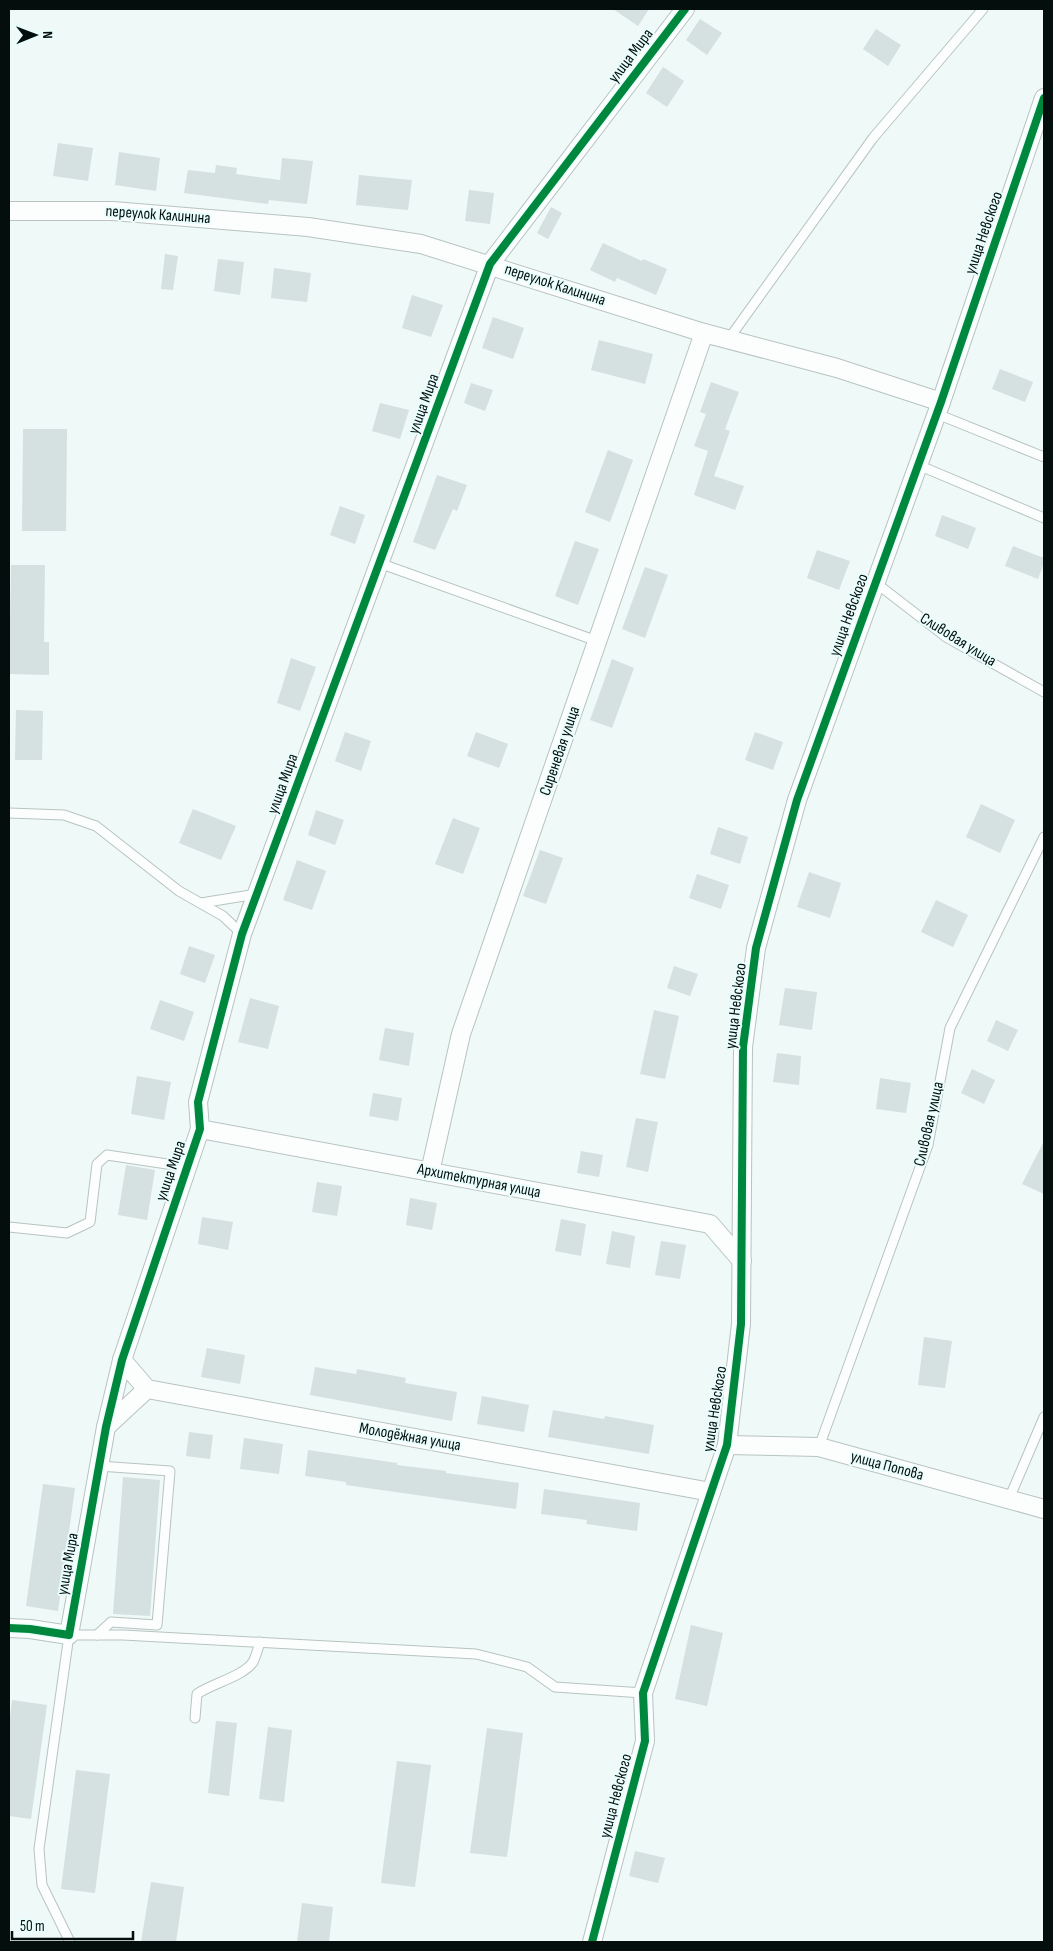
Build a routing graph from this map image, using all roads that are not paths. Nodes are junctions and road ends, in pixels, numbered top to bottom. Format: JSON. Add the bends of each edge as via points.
{"nodes":[{"id":1,"x":685,"y":9,"type":"edge"},
{"id":2,"x":983,"y":9,"type":"edge"},
{"id":3,"x":1044,"y":98,"type":"edge"},
{"id":4,"x":9,"y":211,"type":"edge"},
{"id":5,"x":490,"y":264,"type":"junction"},
{"id":6,"x":704,"y":333,"type":"junction"},
{"id":7,"x":728,"y":340,"type":"junction"},
{"id":8,"x":939,"y":408,"type":"junction"},
{"id":9,"x":1044,"y":457,"type":"edge"},
{"id":10,"x":918,"y":465,"type":"junction"},
{"id":11,"x":1044,"y":518,"type":"edge"},
{"id":12,"x":379,"y":563,"type":"junction"},
{"id":13,"x":876,"y":583,"type":"junction"},
{"id":14,"x":597,"y":642,"type":"junction"},
{"id":15,"x":1044,"y":692,"type":"edge"},
{"id":16,"x":9,"y":813,"type":"edge"},
{"id":17,"x":1044,"y":837,"type":"edge"},
{"id":18,"x":257,"y":894,"type":"junction"},
{"id":19,"x":201,"y":903,"type":"junction"},
{"id":20,"x":242,"y":934,"type":"junction"},
{"id":21,"x":200,"y":1129,"type":"junction"},
{"id":22,"x":187,"y":1167,"type":"junction"},
{"id":23,"x":430,"y":1172,"type":"junction"},
{"id":24,"x":9,"y":1227,"type":"edge"},
{"id":25,"x":742,"y":1261,"type":"junction"},
{"id":26,"x":122,"y":1360,"type":"junction"},
{"id":27,"x":146,"y":1389,"type":"junction"},
{"id":28,"x":1044,"y":1417,"type":"edge"},
{"id":29,"x":106,"y":1427,"type":"junction"},
{"id":30,"x":727,"y":1445,"type":"junction"},
{"id":31,"x":819,"y":1447,"type":"junction"},
{"id":32,"x":99,"y":1466,"type":"junction"},
{"id":33,"x":711,"y":1492,"type":"junction"},
{"id":34,"x":1010,"y":1499,"type":"junction"},
{"id":35,"x":1044,"y":1509,"type":"edge"},
{"id":36,"x":9,"y":1628,"type":"edge"},
{"id":37,"x":69,"y":1635,"type":"junction"},
{"id":38,"x":97,"y":1636,"type":"junction"},
{"id":39,"x":260,"y":1642,"type":"junction"},
{"id":40,"x":643,"y":1692,"type":"junction"},
{"id":41,"x":195,"y":1718,"type":"dead end"},
{"id":42,"x":70,"y":1942,"type":"edge"},
{"id":43,"x":592,"y":1942,"type":"edge"}],
"edges":[{"from":1,"to":5,"type":"street","name":"улица Мира"},
{"from":2,"to":7,"type":"lane","via":[[874,138]]},
{"from":3,"to":8,"type":"street","name":"улица Невского"},
{"from":4,"to":5,"type":"street","name":"переулок Калинина","via":[[113,211],[308,227],[421,244]]},
{"from":5,"to":6,"type":"street","name":"переулок Калинина"},
{"from":5,"to":12,"type":"street","name":"улица Мира"},
{"from":6,"to":7,"type":"street","name":"переулок Калинина"},
{"from":6,"to":14,"type":"street","name":"Сиреневая улица"},
{"from":7,"to":8,"type":"street","name":"переулок Калинина","via":[[837,368]]},
{"from":8,"to":9,"type":"lane"},
{"from":8,"to":10,"type":"street","name":"улица Невского"},
{"from":10,"to":11,"type":"lane"},
{"from":10,"to":13,"type":"street","name":"улица Невского"},
{"from":12,"to":14,"type":"lane"},
{"from":12,"to":18,"type":"street","name":"улица Мира"},
{"from":13,"to":15,"type":"lane","name":"Сливовая улица","via":[[946,637]]},
{"from":13,"to":25,"type":"street","name":"улица Невского","via":[[797,800],[756,948],[743,1047]]},
{"from":14,"to":23,"type":"street","name":"Сиреневая улица","via":[[462,1034]]},
{"from":16,"to":19,"type":"lane","via":[[64,815],[96,826],[179,891]]},
{"from":17,"to":31,"type":"lane","name":"Сливовая улица","via":[[950,1028],[928,1145]]},
{"from":18,"to":19,"type":"lane"},
{"from":18,"to":20,"type":"street","name":"улица Мира"},
{"from":19,"to":20,"type":"lane","via":[[223,916]]},
{"from":20,"to":21,"type":"street","name":"улица Мира","via":[[198,1102]]},
{"from":21,"to":22,"type":"street","name":"улица Мира"},
{"from":21,"to":23,"type":"street","name":"Архитектурная улица"},
{"from":22,"to":24,"type":"lane","via":[[107,1155],[97,1164],[90,1222],[68,1233]]},
{"from":22,"to":26,"type":"street","name":"улица Мира"},
{"from":23,"to":25,"type":"street","name":"Архитектурная улица","via":[[710,1224]]},
{"from":25,"to":30,"type":"street","name":"улица Невского","via":[[741,1324]]},
{"from":26,"to":27,"type":"street"},
{"from":26,"to":29,"type":"street","name":"улица Мира"},
{"from":27,"to":29,"type":"street"},
{"from":27,"to":33,"type":"street","name":"Молодёжная улица"},
{"from":28,"to":34,"type":"lane"},
{"from":29,"to":32,"type":"street","name":"улица Мира"},
{"from":30,"to":31,"type":"street","name":"улица Попова"},
{"from":30,"to":33,"type":"street","name":"улица Невского"},
{"from":31,"to":34,"type":"street","name":"улица Попова"},
{"from":32,"to":37,"type":"street","name":"улица Мира"},
{"from":32,"to":38,"type":"lane","via":[[170,1471],[157,1625],[112,1622]]},
{"from":33,"to":40,"type":"street","name":"улица Невского"},
{"from":34,"to":35,"type":"street","name":"улица Попова"},
{"from":36,"to":37,"type":"street"},
{"from":37,"to":38,"type":"lane"},
{"from":37,"to":42,"type":"lane","via":[[39,1849],[42,1885]]},
{"from":38,"to":39,"type":"lane"},
{"from":39,"to":40,"type":"lane","via":[[476,1654],[527,1667],[555,1687]]},
{"from":39,"to":41,"type":"lane","via":[[252,1663],[197,1694]]},
{"from":40,"to":43,"type":"street","name":"улица Невского","via":[[645,1741]]}]}
